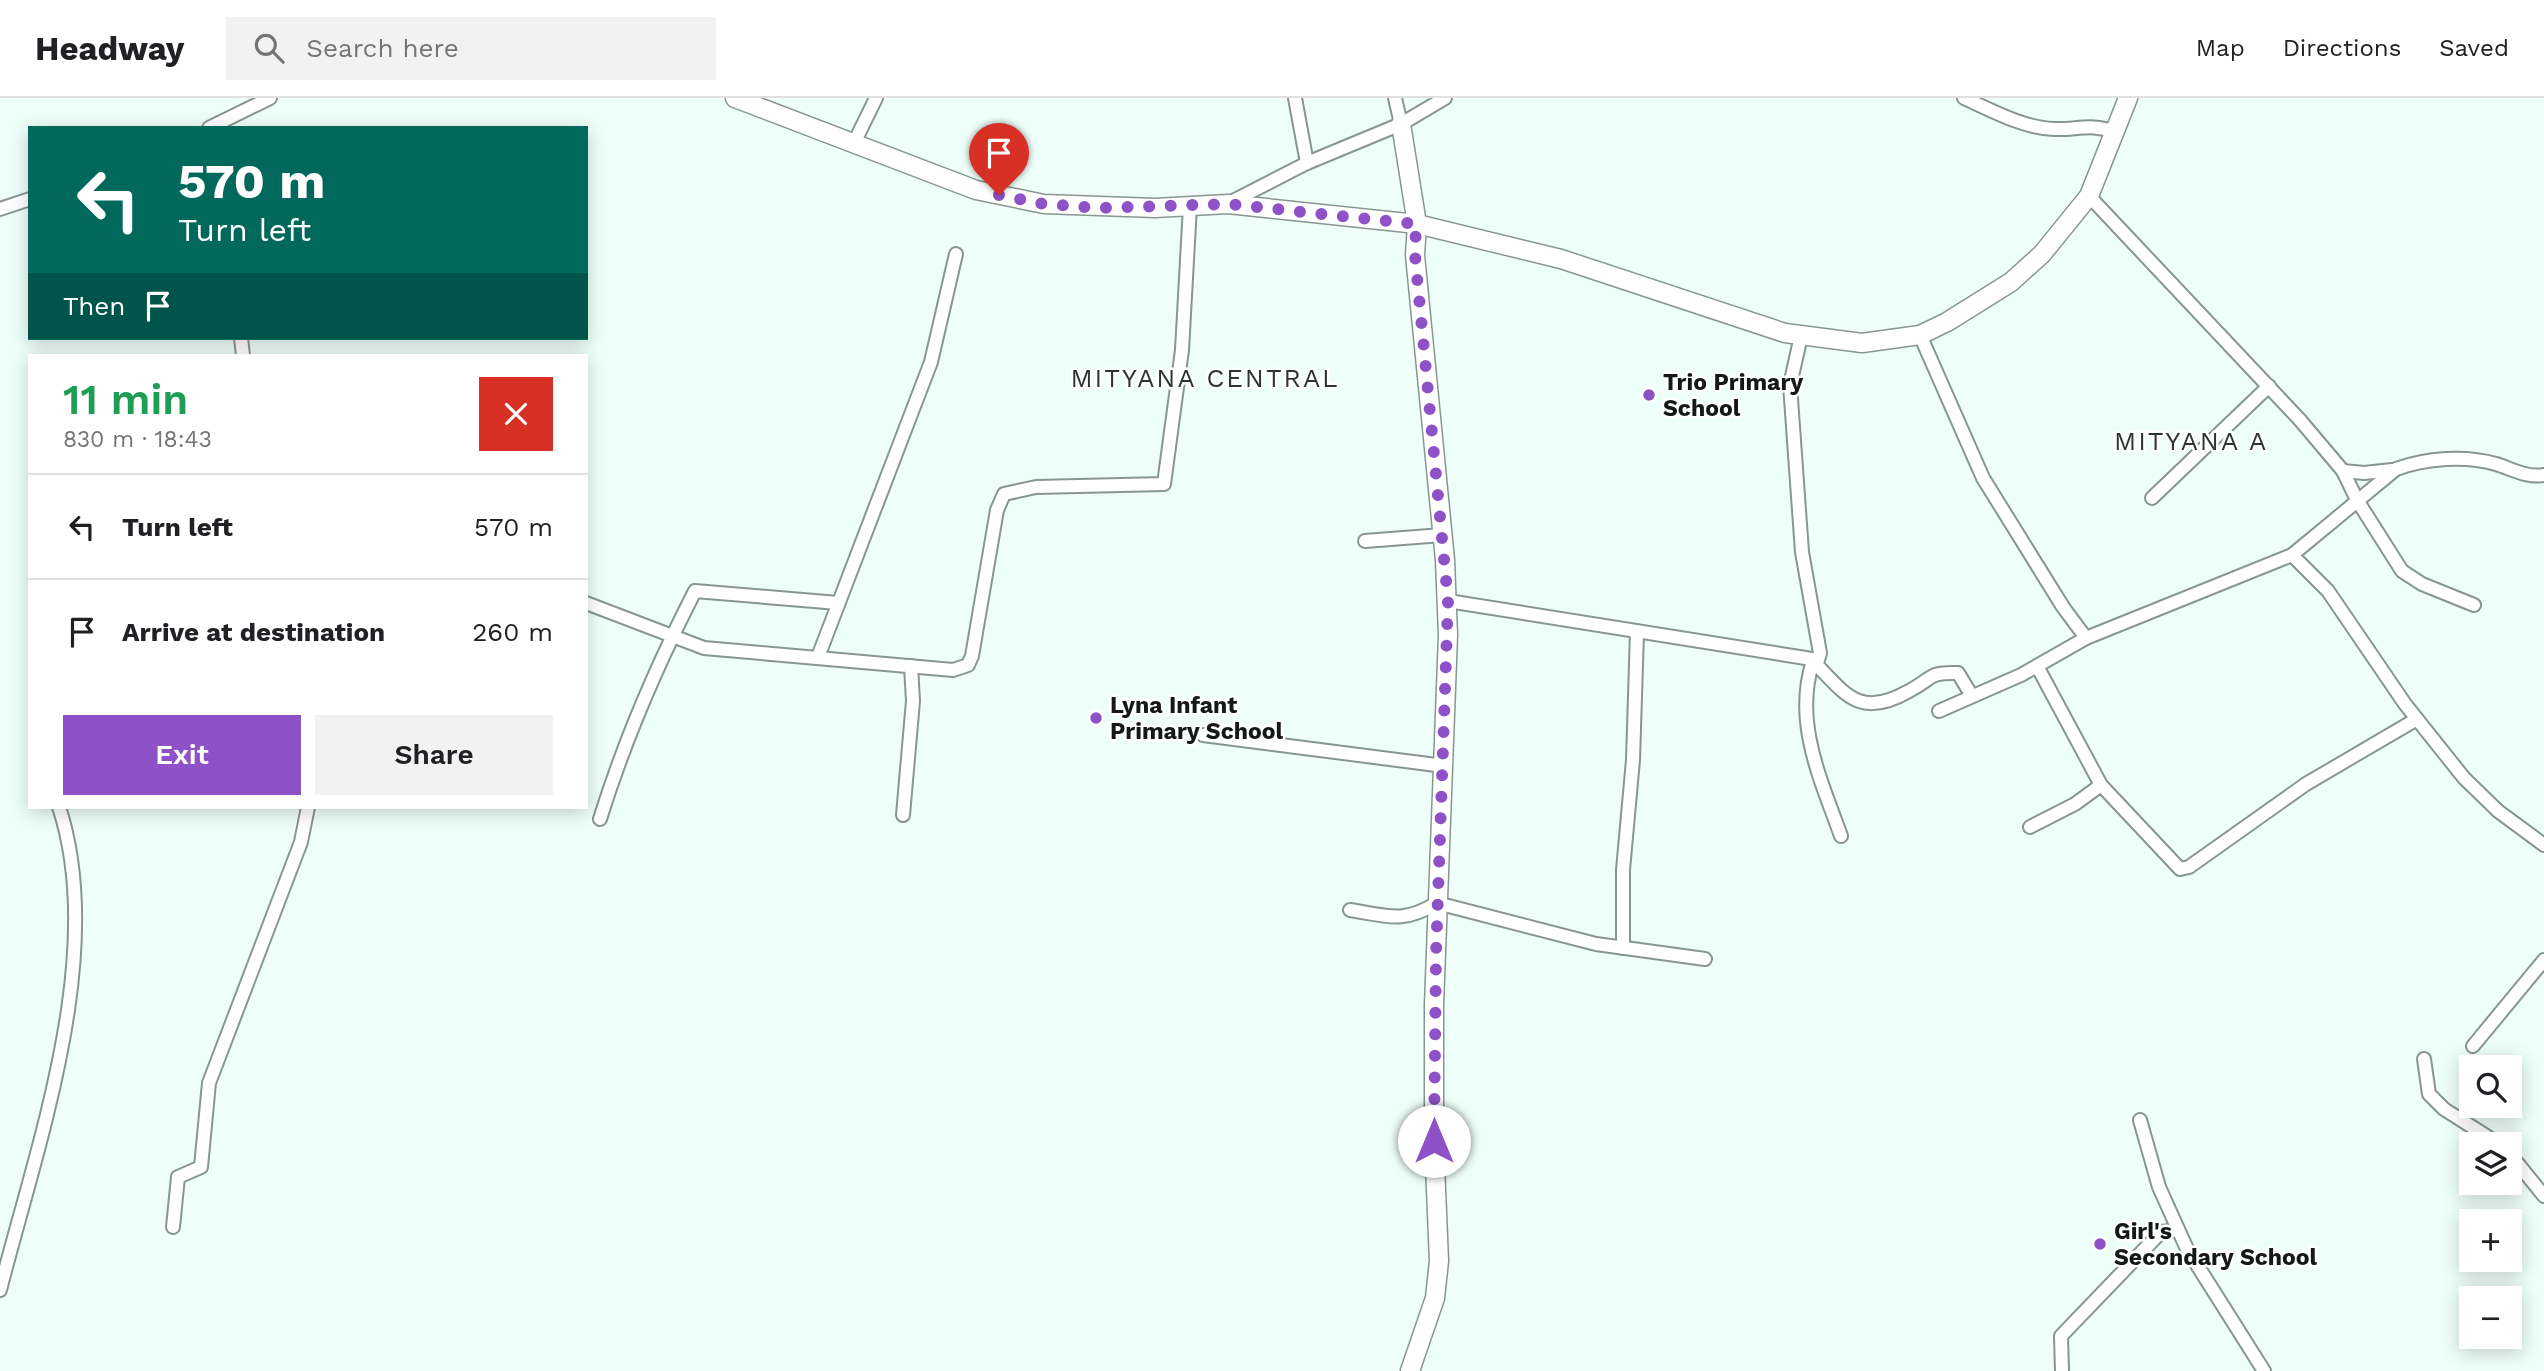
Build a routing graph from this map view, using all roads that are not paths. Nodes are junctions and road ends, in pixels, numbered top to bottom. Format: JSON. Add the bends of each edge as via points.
{"nodes":[{"id":1,"x":270,"y":98,"type":"edge"},
{"id":2,"x":735,"y":98,"type":"edge"},
{"id":3,"x":876,"y":98,"type":"edge"},
{"id":4,"x":1295,"y":98,"type":"edge"},
{"id":5,"x":1395,"y":98,"type":"edge"},
{"id":6,"x":1445,"y":98,"type":"edge"},
{"id":7,"x":1964,"y":98,"type":"edge"},
{"id":8,"x":2128,"y":98,"type":"edge"},
{"id":9,"x":1401,"y":124,"type":"junction"},
{"id":10,"x":213,"y":126,"type":"edge"},
{"id":11,"x":2114,"y":132,"type":"junction"},
{"id":12,"x":854,"y":143,"type":"junction"},
{"id":13,"x":1307,"y":163,"type":"junction"},
{"id":14,"x":2089,"y":196,"type":"junction"},
{"id":15,"x":28,"y":201,"type":"edge"},
{"id":16,"x":1228,"y":204,"type":"junction"},
{"id":17,"x":1191,"y":206,"type":"junction"},
{"id":18,"x":0,"y":209,"type":"edge"},
{"id":19,"x":1416,"y":224,"type":"junction"},
{"id":20,"x":956,"y":254,"type":"dead end"},
{"id":21,"x":1920,"y":335,"type":"junction"},
{"id":22,"x":1801,"y":336,"type":"junction"},
{"id":23,"x":2269,"y":386,"type":"junction"},
{"id":24,"x":2396,"y":469,"type":"junction"},
{"id":25,"x":2343,"y":471,"type":"junction"},
{"id":26,"x":2544,"y":475,"type":"edge"},
{"id":27,"x":2152,"y":498,"type":"dead end"},
{"id":28,"x":2357,"y":500,"type":"junction"},
{"id":29,"x":1442,"y":535,"type":"junction"},
{"id":30,"x":1365,"y":541,"type":"dead end"},
{"id":31,"x":2292,"y":555,"type":"junction"},
{"id":32,"x":1448,"y":601,"type":"junction"},
{"id":33,"x":838,"y":603,"type":"junction"},
{"id":34,"x":588,"y":604,"type":"edge"},
{"id":35,"x":2473,"y":605,"type":"dead end"},
{"id":36,"x":1637,"y":632,"type":"junction"},
{"id":37,"x":672,"y":636,"type":"junction"},
{"id":38,"x":2086,"y":638,"type":"junction"},
{"id":39,"x":818,"y":657,"type":"junction"},
{"id":40,"x":1813,"y":661,"type":"junction"},
{"id":41,"x":911,"y":666,"type":"junction"},
{"id":42,"x":2036,"y":666,"type":"junction"},
{"id":43,"x":1972,"y":696,"type":"junction"},
{"id":44,"x":1939,"y":710,"type":"dead end"},
{"id":45,"x":2417,"y":719,"type":"junction"},
{"id":46,"x":1203,"y":735,"type":"dead end"},
{"id":47,"x":1444,"y":766,"type":"junction"},
{"id":48,"x":2101,"y":785,"type":"junction"},
{"id":49,"x":61,"y":809,"type":"edge"},
{"id":50,"x":307,"y":809,"type":"edge"},
{"id":51,"x":904,"y":815,"type":"dead end"},
{"id":52,"x":600,"y":819,"type":"dead end"},
{"id":53,"x":2030,"y":827,"type":"dead end"},
{"id":54,"x":1841,"y":836,"type":"dead end"},
{"id":55,"x":2544,"y":845,"type":"edge"},
{"id":56,"x":1437,"y":903,"type":"junction"},
{"id":57,"x":1350,"y":910,"type":"dead end"},
{"id":58,"x":1623,"y":948,"type":"junction"},
{"id":59,"x":1705,"y":959,"type":"dead end"},
{"id":60,"x":2544,"y":960,"type":"edge"},
{"id":61,"x":2473,"y":1046,"type":"dead end"},
{"id":62,"x":2424,"y":1059,"type":"dead end"},
{"id":63,"x":2140,"y":1120,"type":"dead end"},
{"id":64,"x":2480,"y":1132,"type":"edge"},
{"id":65,"x":2522,"y":1169,"type":"edge"},
{"id":66,"x":2544,"y":1196,"type":"edge"},
{"id":67,"x":173,"y":1227,"type":"dead end"},
{"id":68,"x":2178,"y":1230,"type":"junction"},
{"id":69,"x":0,"y":1290,"type":"edge"},
{"id":70,"x":1410,"y":1371,"type":"edge"},
{"id":71,"x":2063,"y":1371,"type":"edge"},
{"id":72,"x":2264,"y":1371,"type":"edge"}],
"edges":[{"from":1,"to":10,"type":"street"},
{"from":2,"to":12,"type":"main road"},
{"from":3,"to":12,"type":"street"},
{"from":4,"to":13,"type":"street"},
{"from":5,"to":9,"type":"street"},
{"from":6,"to":9,"type":"street"},
{"from":7,"to":11,"type":"street","via":[[2029,124],[2053,129],[2099,126]]},
{"from":8,"to":11,"type":"main road"},
{"from":9,"to":13,"type":"street"},
{"from":9,"to":19,"type":"main road"},
{"from":11,"to":14,"type":"main road"},
{"from":12,"to":17,"type":"main road","via":[[976,190],[1044,204]]},
{"from":13,"to":16,"type":"street"},
{"from":14,"to":21,"type":"main road","via":[[2042,254],[2011,282]]},
{"from":14,"to":23,"type":"street"},
{"from":15,"to":18,"type":"street"},
{"from":16,"to":17,"type":"main road"},
{"from":16,"to":19,"type":"main road"},
{"from":17,"to":41,"type":"street","via":[[1182,350],[1164,484],[1036,487],[1004,494],[997,510],[968,664],[953,670]]},
{"from":19,"to":22,"type":"main road","via":[[1561,259]]},
{"from":19,"to":29,"type":"main road","via":[[1415,255]]},
{"from":20,"to":33,"type":"street","via":[[931,362]]},
{"from":21,"to":22,"type":"main road","via":[[1862,343]]},
{"from":21,"to":38,"type":"street","via":[[1983,478]]},
{"from":22,"to":40,"type":"street","via":[[1790,385],[1802,552],[1820,653]]},
{"from":23,"to":25,"type":"street"},
{"from":23,"to":27,"type":"street"},
{"from":24,"to":25,"type":"street"},
{"from":24,"to":26,"type":"street","via":[[2430,461],[2477,460],[2536,477]]},
{"from":24,"to":28,"type":"street"},
{"from":25,"to":28,"type":"street"},
{"from":28,"to":31,"type":"street"},
{"from":28,"to":35,"type":"street","via":[[2402,571]]},
{"from":29,"to":30,"type":"street"},
{"from":29,"to":32,"type":"main road"},
{"from":31,"to":38,"type":"street"},
{"from":31,"to":45,"type":"street","via":[[2335,601]]},
{"from":32,"to":36,"type":"street"},
{"from":32,"to":47,"type":"main road"},
{"from":33,"to":37,"type":"street","via":[[700,589]]},
{"from":33,"to":39,"type":"street"},
{"from":34,"to":37,"type":"street"},
{"from":36,"to":40,"type":"street"},
{"from":36,"to":58,"type":"street"},
{"from":37,"to":39,"type":"street","via":[[704,648]]},
{"from":37,"to":52,"type":"street"},
{"from":38,"to":42,"type":"street"},
{"from":39,"to":41,"type":"street"},
{"from":40,"to":43,"type":"street","via":[[1863,705],[1910,691],[1935,672],[1958,673]]},
{"from":40,"to":54,"type":"street","via":[[1806,722],[1810,750]]},
{"from":41,"to":51,"type":"street","via":[[913,701]]},
{"from":42,"to":43,"type":"street"},
{"from":42,"to":48,"type":"street"},
{"from":43,"to":44,"type":"street"},
{"from":45,"to":48,"type":"street","via":[[2306,784],[2180,869]]},
{"from":45,"to":55,"type":"street","via":[[2464,778]]},
{"from":46,"to":47,"type":"street"},
{"from":47,"to":56,"type":"main road"},
{"from":48,"to":53,"type":"street"},
{"from":49,"to":69,"type":"street","via":[[70,839],[75,960],[53,1086]]},
{"from":50,"to":67,"type":"street","via":[[301,842],[209,1083],[201,1167],[178,1177]]},
{"from":56,"to":57,"type":"street","via":[[1415,917]]},
{"from":56,"to":58,"type":"street"},
{"from":56,"to":70,"type":"main road","via":[[1434,1141],[1439,1261],[1435,1298]]},
{"from":58,"to":59,"type":"street"},
{"from":60,"to":61,"type":"street"},
{"from":62,"to":64,"type":"street","via":[[2428,1094]]},
{"from":63,"to":68,"type":"street","via":[[2159,1187]]},
{"from":65,"to":66,"type":"street"},
{"from":68,"to":71,"type":"street","via":[[2161,1232],[2062,1336]]},
{"from":68,"to":72,"type":"street"}]}
